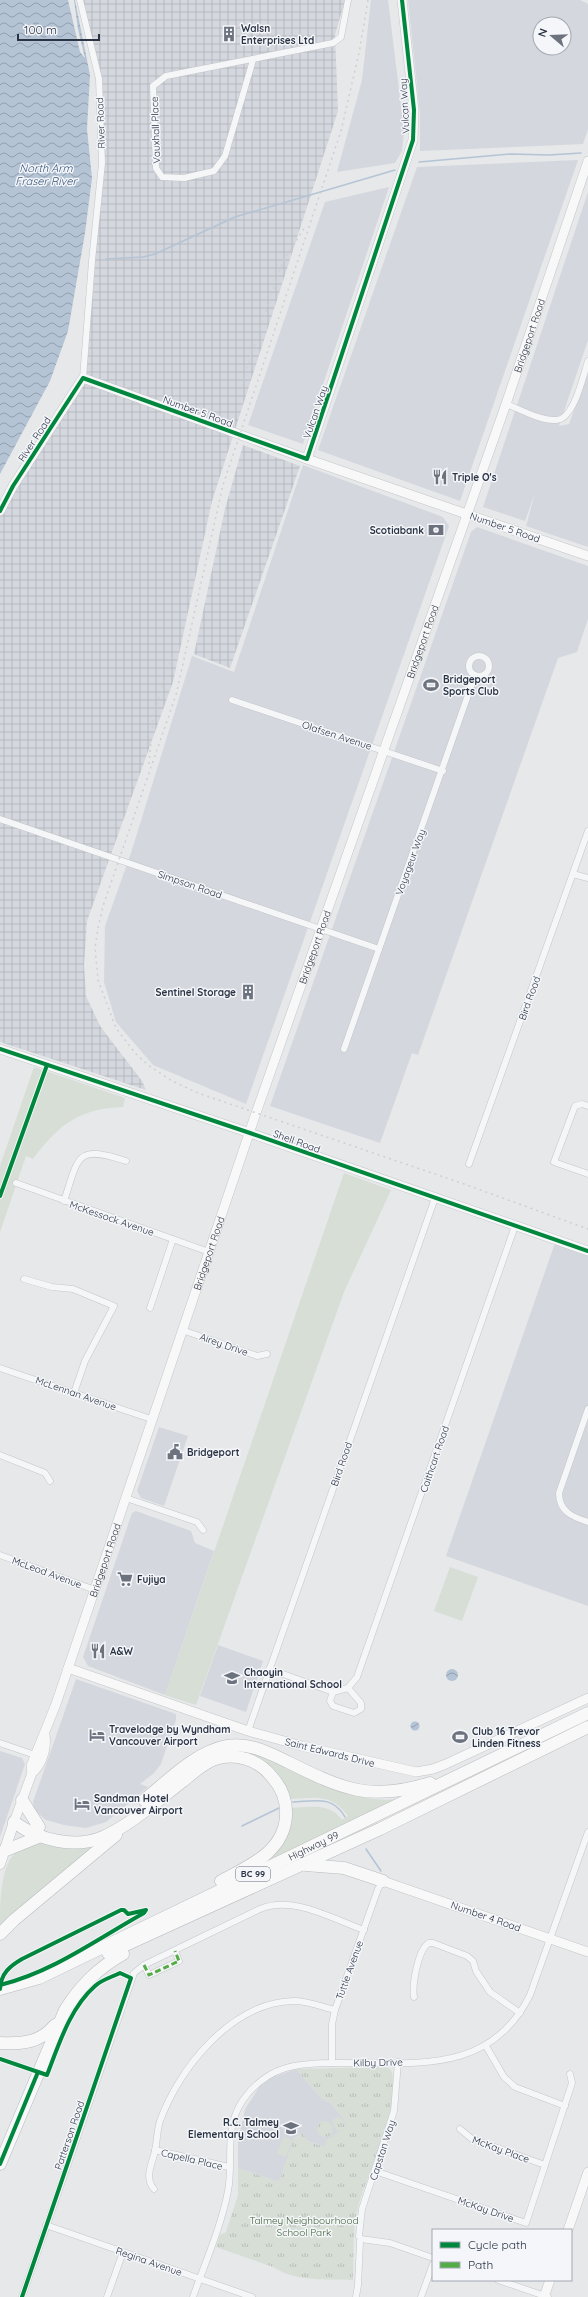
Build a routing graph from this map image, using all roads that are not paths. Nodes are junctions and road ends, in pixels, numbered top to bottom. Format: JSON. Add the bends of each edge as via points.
{"nodes":[{"id":1,"x":80,"y":0,"type":"edge"},
{"id":2,"x":348,"y":0,"type":"edge"},
{"id":3,"x":402,"y":0,"type":"edge"},
{"id":4,"x":253,"y":60,"type":"junction"},
{"id":5,"x":588,"y":161,"type":"edge"},
{"id":6,"x":588,"y":361,"type":"edge"},
{"id":7,"x":83,"y":378,"type":"junction"},
{"id":8,"x":506,"y":404,"type":"junction"},
{"id":9,"x":307,"y":459,"type":"junction"},
{"id":10,"x":0,"y":511,"type":"edge"},
{"id":11,"x":468,"y":514,"type":"junction"},
{"id":12,"x":588,"y":556,"type":"edge"},
{"id":13,"x":475,"y":675,"type":"dead end"},
{"id":14,"x":232,"y":700,"type":"dead end"},
{"id":15,"x":385,"y":751,"type":"junction"},
{"id":16,"x":443,"y":771,"type":"junction"},
{"id":17,"x":0,"y":819,"type":"edge"},
{"id":18,"x":588,"y":832,"type":"edge"},
{"id":19,"x":573,"y":874,"type":"junction"},
{"id":20,"x":588,"y":878,"type":"edge"},
{"id":21,"x":321,"y":929,"type":"junction"},
{"id":22,"x":379,"y":948,"type":"junction"},
{"id":23,"x":0,"y":1049,"type":"edge"},
{"id":24,"x":344,"y":1049,"type":"dead end"},
{"id":25,"x":588,"y":1106,"type":"edge"},
{"id":26,"x":250,"y":1133,"type":"junction"},
{"id":27,"x":126,"y":1161,"type":"dead end"},
{"id":28,"x":469,"y":1164,"type":"dead end"},
{"id":29,"x":588,"y":1174,"type":"edge"},
{"id":30,"x":16,"y":1183,"type":"dead end"},
{"id":31,"x":435,"y":1198,"type":"junction"},
{"id":32,"x":64,"y":1201,"type":"junction"},
{"id":33,"x":515,"y":1226,"type":"junction"},
{"id":34,"x":173,"y":1239,"type":"junction"},
{"id":35,"x":588,"y":1251,"type":"edge"},
{"id":36,"x":208,"y":1252,"type":"junction"},
{"id":37,"x":24,"y":1278,"type":"dead end"},
{"id":38,"x":150,"y":1308,"type":"dead end"},
{"id":39,"x":182,"y":1330,"type":"junction"},
{"id":40,"x":267,"y":1354,"type":"dead end"},
{"id":41,"x":0,"y":1368,"type":"edge"},
{"id":42,"x":74,"y":1393,"type":"junction"},
{"id":43,"x":588,"y":1409,"type":"edge"},
{"id":44,"x":151,"y":1419,"type":"junction"},
{"id":45,"x":0,"y":1457,"type":"edge"},
{"id":46,"x":50,"y":1481,"type":"dead end"},
{"id":47,"x":126,"y":1498,"type":"junction"},
{"id":48,"x":588,"y":1522,"type":"edge"},
{"id":49,"x":203,"y":1530,"type":"dead end"},
{"id":50,"x":0,"y":1555,"type":"edge"},
{"id":51,"x":95,"y":1590,"type":"junction"},
{"id":52,"x":68,"y":1668,"type":"junction"},
{"id":53,"x":269,"y":1669,"type":"junction"},
{"id":54,"x":348,"y":1688,"type":"junction"},
{"id":55,"x":333,"y":1692,"type":"junction"},
{"id":56,"x":588,"y":1698,"type":"edge"},
{"id":57,"x":588,"y":1714,"type":"edge"},
{"id":58,"x":588,"y":1727,"type":"edge"},
{"id":59,"x":248,"y":1731,"type":"junction"},
{"id":60,"x":45,"y":1735,"type":"junction"},
{"id":61,"x":588,"y":1736,"type":"edge"},
{"id":62,"x":0,"y":1743,"type":"edge"},
{"id":63,"x":35,"y":1755,"type":"junction"},
{"id":64,"x":510,"y":1766,"type":"junction"},
{"id":65,"x":467,"y":1772,"type":"junction"},
{"id":66,"x":32,"y":1773,"type":"junction"},
{"id":67,"x":22,"y":1800,"type":"junction"},
{"id":68,"x":139,"y":1814,"type":"junction"},
{"id":69,"x":14,"y":1822,"type":"junction"},
{"id":70,"x":40,"y":1832,"type":"junction"},
{"id":71,"x":588,"y":1832,"type":"edge"},
{"id":72,"x":4,"y":1851,"type":"junction"},
{"id":73,"x":0,"y":1864,"type":"edge"},
{"id":74,"x":303,"y":1865,"type":"junction"},
{"id":75,"x":383,"y":1882,"type":"junction"},
{"id":76,"x":364,"y":1930,"type":"junction"},
{"id":77,"x":158,"y":1932,"type":"junction"},
{"id":78,"x":132,"y":1933,"type":"junction"},
{"id":79,"x":0,"y":1934,"type":"edge"},
{"id":80,"x":552,"y":1939,"type":"junction"},
{"id":81,"x":175,"y":1951,"type":"junction"},
{"id":82,"x":588,"y":1952,"type":"edge"},
{"id":83,"x":144,"y":1966,"type":"junction"},
{"id":84,"x":40,"y":1981,"type":"junction"},
{"id":85,"x":0,"y":1989,"type":"edge"},
{"id":86,"x":0,"y":1996,"type":"edge"},
{"id":87,"x":414,"y":1997,"type":"dead end"},
{"id":88,"x":335,"y":2010,"type":"junction"},
{"id":89,"x":520,"y":2013,"type":"junction"},
{"id":90,"x":61,"y":2018,"type":"junction"},
{"id":91,"x":0,"y":2043,"type":"edge"},
{"id":92,"x":486,"y":2046,"type":"junction"},
{"id":93,"x":398,"y":2062,"type":"junction"},
{"id":94,"x":332,"y":2063,"type":"junction"},
{"id":95,"x":570,"y":2074,"type":"dead end"},
{"id":96,"x":564,"y":2106,"type":"junction"},
{"id":97,"x":460,"y":2129,"type":"dead end"},
{"id":98,"x":155,"y":2150,"type":"junction"},
{"id":99,"x":0,"y":2164,"type":"edge"},
{"id":100,"x":545,"y":2165,"type":"junction"},
{"id":101,"x":230,"y":2167,"type":"junction"},
{"id":102,"x":375,"y":2171,"type":"junction"},
{"id":103,"x":588,"y":2172,"type":"edge"},
{"id":104,"x":586,"y":2187,"type":"edge"},
{"id":105,"x":154,"y":2189,"type":"dead end"},
{"id":106,"x":46,"y":2225,"type":"junction"},
{"id":107,"x":568,"y":2229,"type":"edge"},
{"id":108,"x":360,"y":2239,"type":"junction"},
{"id":109,"x":123,"y":2252,"type":"junction"},
{"id":110,"x":432,"y":2258,"type":"edge"},
{"id":111,"x":432,"y":2267,"type":"edge"},
{"id":112,"x":199,"y":2278,"type":"junction"},
{"id":113,"x":501,"y":2281,"type":"edge"},
{"id":114,"x":550,"y":2281,"type":"edge"},
{"id":115,"x":22,"y":2297,"type":"edge"},
{"id":116,"x":107,"y":2297,"type":"edge"},
{"id":117,"x":193,"y":2297,"type":"edge"},
{"id":118,"x":252,"y":2297,"type":"edge"},
{"id":119,"x":356,"y":2297,"type":"edge"},
{"id":120,"x":422,"y":2297,"type":"edge"},
{"id":121,"x":545,"y":2297,"type":"edge"}],
"edges":[{"from":1,"to":7,"type":"street","name":"River Road","via":[[99,79],[102,163]]},
{"from":2,"to":4,"type":"street","name":"Vauxhall Place","via":[[341,37],[334,43]]},
{"from":3,"to":9,"type":"main road","name":"Vulcan Way","via":[[414,110],[413,140]]},
{"from":4,"to":4,"type":"street","name":"Vauxhall Place","via":[[166,76],[153,86],[156,168],[162,177],[184,178],[214,171],[225,156]]},
{"from":5,"to":8,"type":"main road","name":"Bridgeport Road"},
{"from":6,"to":8,"type":"street","via":[[573,404],[565,417],[557,420],[548,419]]},
{"from":7,"to":9,"type":"main road","name":"Number 5 Road"},
{"from":7,"to":10,"type":"main road","name":"River Road","via":[[13,486]]},
{"from":8,"to":11,"type":"main road","name":"Bridgeport Road"},
{"from":9,"to":11,"type":"main road","name":"Number 5 Road"},
{"from":11,"to":12,"type":"main road","name":"Number 5 Road"},
{"from":11,"to":15,"type":"main road","name":"Bridgeport Road"},
{"from":13,"to":16,"type":"street","name":"Voyageur Way"},
{"from":14,"to":15,"type":"street","name":"Olafsen Avenue"},
{"from":15,"to":16,"type":"street","name":"Olafsen Avenue"},
{"from":15,"to":21,"type":"main road","name":"Bridgeport Road"},
{"from":16,"to":22,"type":"street","name":"Voyageur Way"},
{"from":17,"to":21,"type":"street","name":"Simpson Road"},
{"from":18,"to":19,"type":"street","name":"Bird Road"},
{"from":19,"to":20,"type":"street"},
{"from":19,"to":28,"type":"street","name":"Bird Road"},
{"from":21,"to":22,"type":"street","name":"Simpson Road"},
{"from":21,"to":26,"type":"main road","name":"Bridgeport Road"},
{"from":22,"to":24,"type":"street","name":"Voyageur Way"},
{"from":23,"to":26,"type":"main road","name":"Shell Road"},
{"from":25,"to":29,"type":"street","via":[[579,1104],[573,1109],[554,1162]]},
{"from":26,"to":31,"type":"main road","name":"Shell Road"},
{"from":26,"to":36,"type":"main road","name":"Bridgeport Road"},
{"from":27,"to":32,"type":"street","via":[[101,1152],[86,1154],[76,1164]]},
{"from":30,"to":32,"type":"street","name":"McKessock Avenue"},
{"from":31,"to":33,"type":"main road","name":"Shell Road"},
{"from":31,"to":53,"type":"street","name":"Bird Road"},
{"from":32,"to":34,"type":"street","name":"McKessock Avenue"},
{"from":33,"to":35,"type":"main road","name":"Shell Road"},
{"from":33,"to":54,"type":"street","name":"Caithcart Road","via":[[361,1670]]},
{"from":34,"to":36,"type":"street","name":"McKessock Avenue"},
{"from":34,"to":38,"type":"street"},
{"from":36,"to":39,"type":"main road","name":"Bridgeport Road"},
{"from":37,"to":42,"type":"street","via":[[52,1287],[73,1289],[114,1306],[85,1360]]},
{"from":39,"to":40,"type":"street","name":"Airey Drive","via":[[257,1356]]},
{"from":39,"to":44,"type":"main road","name":"Bridgeport Road"},
{"from":41,"to":42,"type":"street","name":"McLennan Avenue"},
{"from":42,"to":44,"type":"street","name":"McLennan Avenue"},
{"from":43,"to":48,"type":"street","via":[[559,1493],[559,1502],[565,1511]]},
{"from":44,"to":47,"type":"main road","name":"Bridgeport Road"},
{"from":45,"to":46,"type":"street","via":[[46,1473]]},
{"from":47,"to":49,"type":"street","via":[[197,1522]]},
{"from":47,"to":51,"type":"main road","name":"Bridgeport Road"},
{"from":50,"to":51,"type":"street","name":"McLeod Avenue"},
{"from":51,"to":52,"type":"main road","name":"Bridgeport Road"},
{"from":52,"to":59,"type":"main road","name":"Saint Edwards Drive"},
{"from":52,"to":60,"type":"main road","name":"Bridgeport Road"},
{"from":53,"to":55,"type":"street"},
{"from":53,"to":59,"type":"street","name":"Bird Road"},
{"from":54,"to":55,"type":"street"},
{"from":54,"to":55,"type":"street","via":[[361,1703],[361,1709],[354,1713],[333,1706],[330,1701]]},
{"from":56,"to":59,"type":"main road","name":"Saint Edwards Drive","via":[[446,1764],[416,1772]]},
{"from":57,"to":65,"type":"highway","name":"Highway 99","number":"BC 99"},
{"from":58,"to":64,"type":"highway","name":"Highway 99","number":"BC 99"},
{"from":60,"to":63,"type":"main road","name":"Bridgeport Road"},
{"from":60,"to":66,"type":"main road","name":"Bridgeport Road","via":[[46,1744],[38,1768]]},
{"from":61,"to":64,"type":"highway","via":[[533,1762]]},
{"from":62,"to":63,"type":"street"},
{"from":63,"to":66,"type":"main road","name":"Bridgeport Road","via":[[31,1766]]},
{"from":64,"to":74,"type":"highway","name":"Highway 99","number":"BC 99"},
{"from":65,"to":70,"type":"highway","via":[[399,1792],[367,1793],[335,1784],[262,1750],[246,1746],[227,1746],[192,1762],[108,1827],[82,1834]]},
{"from":65,"to":78,"type":"highway","name":"Highway 99","number":"BC 99"},
{"from":66,"to":67,"type":"main road","name":"Bridgeport Road"},
{"from":67,"to":69,"type":"main road","name":"Bridgeport Road"},
{"from":67,"to":70,"type":"highway"},
{"from":68,"to":70,"type":"highway","via":[[109,1834],[90,1841],[69,1842]]},
{"from":68,"to":78,"type":"highway","via":[[204,1765],[226,1757],[248,1759],[266,1770],[282,1790],[286,1821],[279,1840],[266,1856],[150,1919]]},
{"from":68,"to":79,"type":"highway"},
{"from":69,"to":70,"type":"highway","via":[[25,1830]]},
{"from":69,"to":72,"type":"main road","name":"Bridgeport Road"},
{"from":70,"to":72,"type":"highway"},
{"from":71,"to":80,"type":"street","name":"Kilby Drive"},
{"from":72,"to":73,"type":"main road","name":"Bridgeport Road"},
{"from":74,"to":75,"type":"highway","via":[[344,1868]]},
{"from":74,"to":77,"type":"highway","name":"Highway 99","number":"BC 99"},
{"from":75,"to":76,"type":"street","name":"Tuttle Avenue","via":[[379,1886]]},
{"from":75,"to":80,"type":"main road","name":"Number 4 Road"},
{"from":76,"to":81,"type":"street","name":"Patterson Road","via":[[297,1906],[276,1904],[260,1909]]},
{"from":76,"to":88,"type":"street","name":"Tuttle Avenue"},
{"from":77,"to":84,"type":"highway","name":"Highway 99","number":"BC 99"},
{"from":77,"to":90,"type":"highway","via":[[148,1941],[106,1964],[92,1975]]},
{"from":78,"to":84,"type":"highway","name":"Highway 99","number":"BC 99"},
{"from":80,"to":82,"type":"main road","name":"Number 4 Road"},
{"from":80,"to":89,"type":"street","name":"Kilby Drive","via":[[534,1987]]},
{"from":81,"to":83,"type":"street","name":"Patterson Road"},
{"from":81,"to":83,"type":"street","via":[[179,1961],[149,1975]]},
{"from":83,"to":106,"type":"street","name":"Patterson Road","via":[[131,1978]]},
{"from":84,"to":85,"type":"highway","number":"BC 99"},
{"from":84,"to":86,"type":"highway","number":"BC 99"},
{"from":87,"to":89,"type":"street","via":[[412,1987],[424,1947],[433,1943],[473,1960],[476,1971],[490,1992]]},
{"from":88,"to":94,"type":"street","name":"Tuttle Avenue","via":[[332,2024]]},
{"from":88,"to":98,"type":"street","via":[[304,2002],[280,2003],[260,2009],[225,2030],[198,2056],[175,2090],[160,2123]]},
{"from":89,"to":92,"type":"street","name":"Kilby Drive"},
{"from":90,"to":91,"type":"highway","via":[[49,2033],[40,2038],[29,2042]]},
{"from":90,"to":99,"type":"highway"},
{"from":92,"to":93,"type":"street","name":"Kilby Drive","via":[[458,2058]]},
{"from":92,"to":96,"type":"street","via":[[509,2083]]},
{"from":93,"to":94,"type":"street","name":"Kilby Drive"},
{"from":93,"to":102,"type":"street","name":"Capstan Way","via":[[394,2111]]},
{"from":94,"to":101,"type":"street","name":"Kilby Drive","via":[[293,2065],[257,2084],[236,2113],[230,2139]]},
{"from":95,"to":96,"type":"street","name":"McKay Drive","via":[[572,2083]]},
{"from":96,"to":100,"type":"street","name":"McKay Drive"},
{"from":97,"to":100,"type":"street","name":"McKay Place","via":[[472,2140]]},
{"from":98,"to":101,"type":"street","name":"Capella Place"},
{"from":98,"to":105,"type":"street","via":[[149,2170],[150,2184]]},
{"from":100,"to":102,"type":"street","name":"McKay Drive","via":[[526,2223]]},
{"from":101,"to":112,"type":"street","name":"Kilby Drive","via":[[227,2197]]},
{"from":102,"to":108,"type":"street","name":"Capstan Way","via":[[362,2209]]},
{"from":103,"to":104,"type":"main road"},
{"from":104,"to":107,"type":"main road"},
{"from":106,"to":109,"type":"street","name":"Regina Avenue"},
{"from":106,"to":115,"type":"street","name":"Patterson Road"},
{"from":108,"to":110,"type":"street","via":[[390,2243]]},
{"from":108,"to":119,"type":"street","name":"Capstan Way"},
{"from":109,"to":112,"type":"street","name":"Regina Avenue"},
{"from":109,"to":116,"type":"street"},
{"from":111,"to":120,"type":"street"},
{"from":112,"to":117,"type":"street","name":"Kilby Drive"},
{"from":112,"to":118,"type":"street","name":"Regina Avenue"},
{"from":113,"to":121,"type":"street"},
{"from":114,"to":121,"type":"main road"}]}
